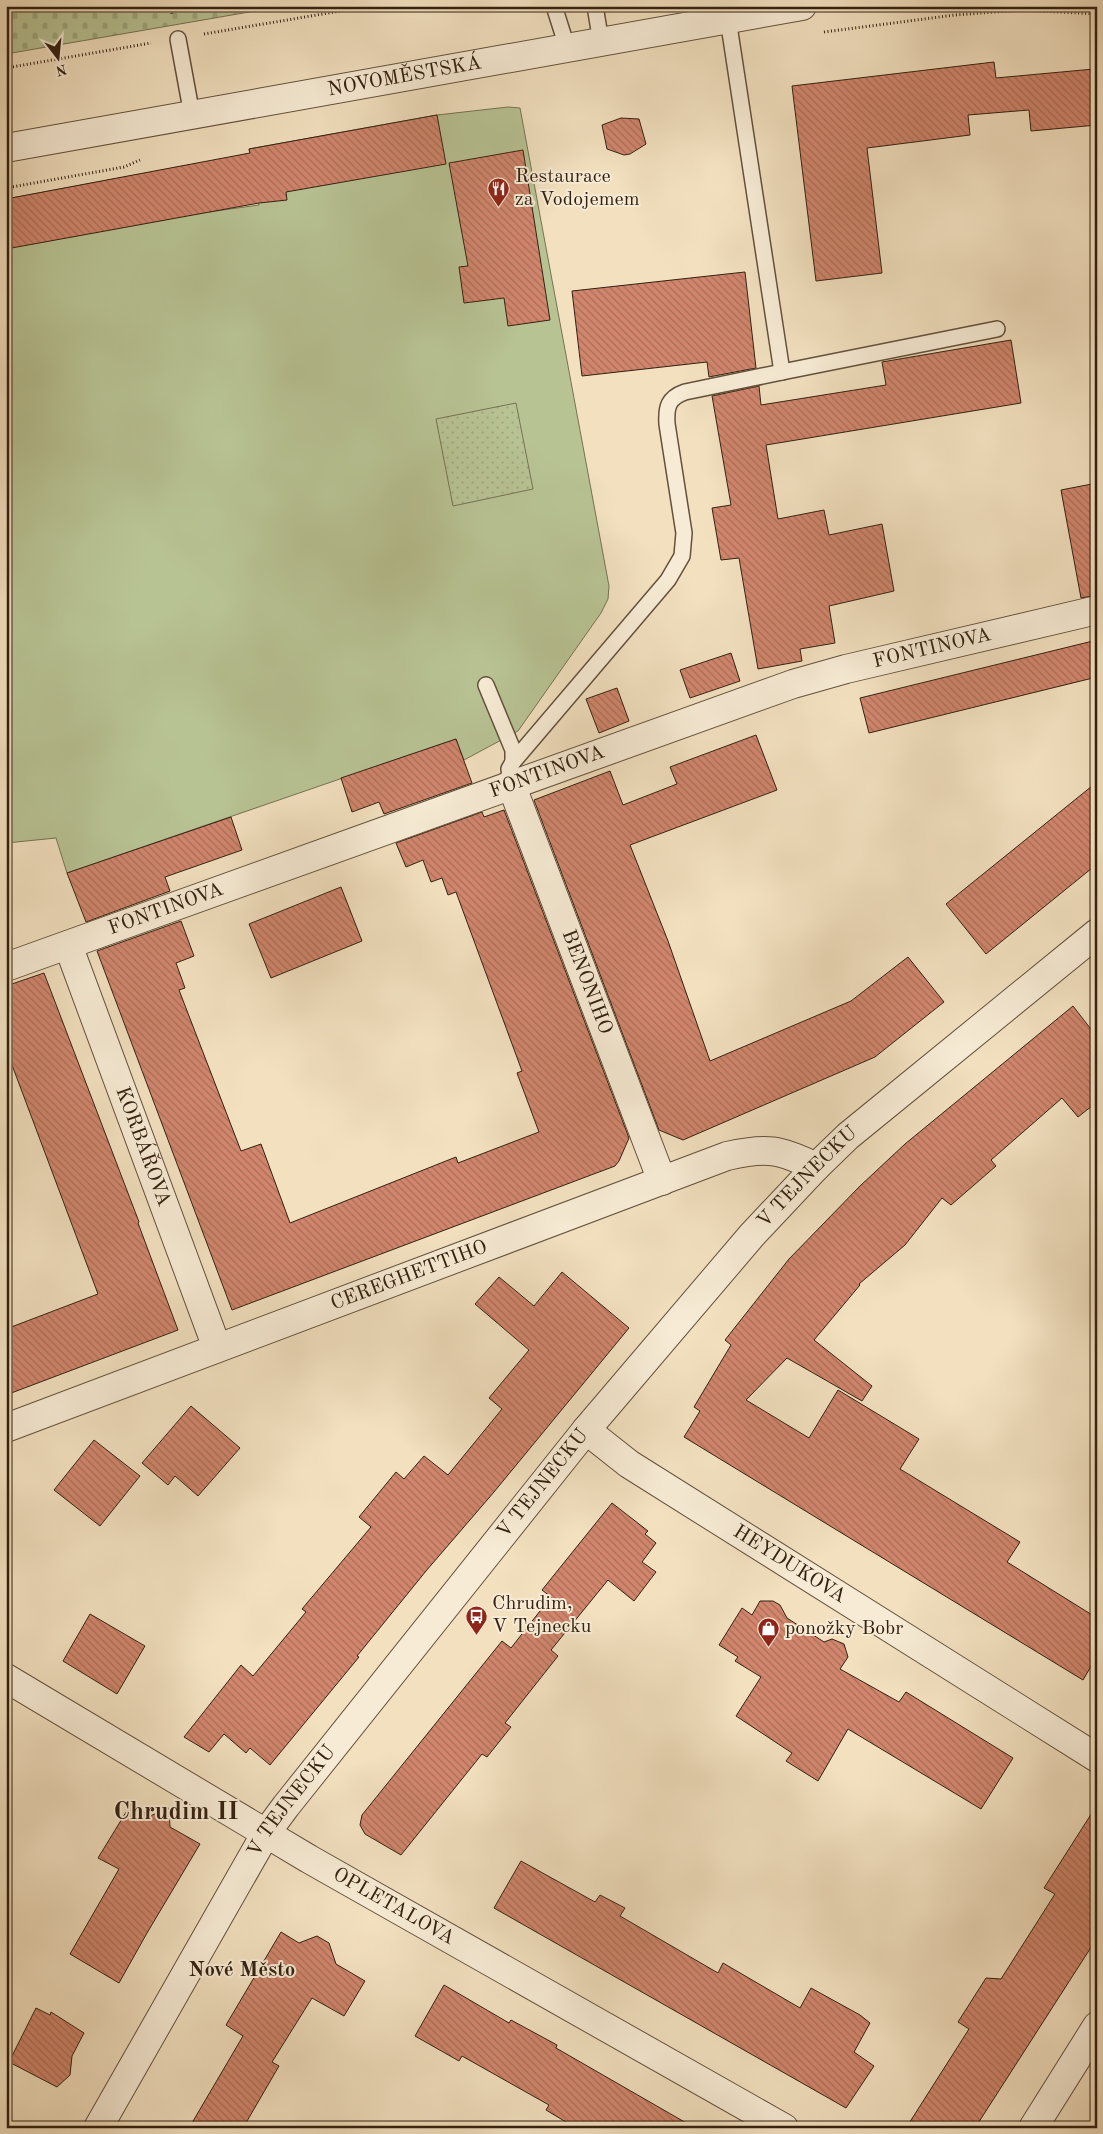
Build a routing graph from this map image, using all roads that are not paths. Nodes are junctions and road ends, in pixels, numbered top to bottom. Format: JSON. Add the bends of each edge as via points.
{"nodes":[{"id":1,"x":554,"y":6,"type":"edge"},
{"id":2,"x":595,"y":6,"type":"edge"},
{"id":3,"x":802,"y":6,"type":"edge"},
{"id":4,"x":728,"y":19,"type":"junction"},
{"id":5,"x":178,"y":39,"type":"dead end"},
{"id":6,"x":601,"y":42,"type":"junction"},
{"id":7,"x":567,"y":47,"type":"junction"},
{"id":8,"x":192,"y":115,"type":"junction"},
{"id":9,"x":6,"y":148,"type":"edge"},
{"id":10,"x":997,"y":329,"type":"dead end"},
{"id":11,"x":782,"y":372,"type":"junction"},
{"id":12,"x":1097,"y":610,"type":"edge"},
{"id":13,"x":486,"y":685,"type":"dead end"},
{"id":14,"x":512,"y":773,"type":"junction"},
{"id":15,"x":1097,"y":933,"type":"edge"},
{"id":16,"x":68,"y":945,"type":"junction"},
{"id":17,"x":6,"y":966,"type":"edge"},
{"id":18,"x":816,"y":1167,"type":"junction"},
{"id":19,"x":662,"y":1181,"type":"junction"},
{"id":20,"x":217,"y":1348,"type":"junction"},
{"id":21,"x":6,"y":1428,"type":"edge"},
{"id":22,"x":586,"y":1430,"type":"junction"},
{"id":23,"x":6,"y":1678,"type":"edge"},
{"id":24,"x":1097,"y":1758,"type":"edge"},
{"id":25,"x":266,"y":1833,"type":"junction"},
{"id":26,"x":1097,"y":2026,"type":"edge"},
{"id":27,"x":98,"y":2128,"type":"edge"},
{"id":28,"x":784,"y":2128,"type":"edge"},
{"id":29,"x":1033,"y":2128,"type":"edge"}],
"edges":[{"from":1,"to":7,"type":"lane"},
{"from":2,"to":6,"type":"lane"},
{"from":3,"to":4,"type":"street","name":"NOVOMĚSTSKÁ"},
{"from":4,"to":6,"type":"street","name":"NOVOMĚSTSKÁ"},
{"from":4,"to":11,"type":"lane"},
{"from":5,"to":8,"type":"lane"},
{"from":6,"to":7,"type":"street","name":"NOVOMĚSTSKÁ"},
{"from":7,"to":8,"type":"street","name":"NOVOMĚSTSKÁ"},
{"from":8,"to":9,"type":"street","name":"NOVOMĚSTSKÁ"},
{"from":10,"to":11,"type":"lane"},
{"from":11,"to":14,"type":"lane","via":[[685,392],[668,402],[667,424],[684,521],[682,556],[668,580]]},
{"from":12,"to":14,"type":"street","name":"FONTINOVA","via":[[830,672]]},
{"from":13,"to":14,"type":"lane","via":[[513,750]]},
{"from":14,"to":16,"type":"street","name":"FONTINOVA"},
{"from":14,"to":19,"type":"street","name":"BENONIHO"},
{"from":15,"to":18,"type":"street","name":"V TEJNECKU","via":[[883,1106]]},
{"from":16,"to":17,"type":"street","name":"FONTINOVA"},
{"from":16,"to":20,"type":"street","name":"KORBÁŘOVA"},
{"from":18,"to":19,"type":"street","name":"CEREGHETTIHO","via":[[780,1151],[749,1151]]},
{"from":18,"to":22,"type":"street","name":"V TEJNECKU","via":[[752,1235]]},
{"from":19,"to":20,"type":"street","name":"CEREGHETTIHO"},
{"from":20,"to":21,"type":"street","name":"CEREGHETTIHO"},
{"from":22,"to":24,"type":"street","name":"HEYDUKOVA","via":[[629,1464]]},
{"from":22,"to":25,"type":"street","name":"V TEJNECKU"},
{"from":23,"to":25,"type":"street","name":"OPLETALOVA"},
{"from":25,"to":27,"type":"street","name":"V TEJNECKU"},
{"from":25,"to":28,"type":"street","name":"OPLETALOVA"},
{"from":26,"to":29,"type":"street"}]}
